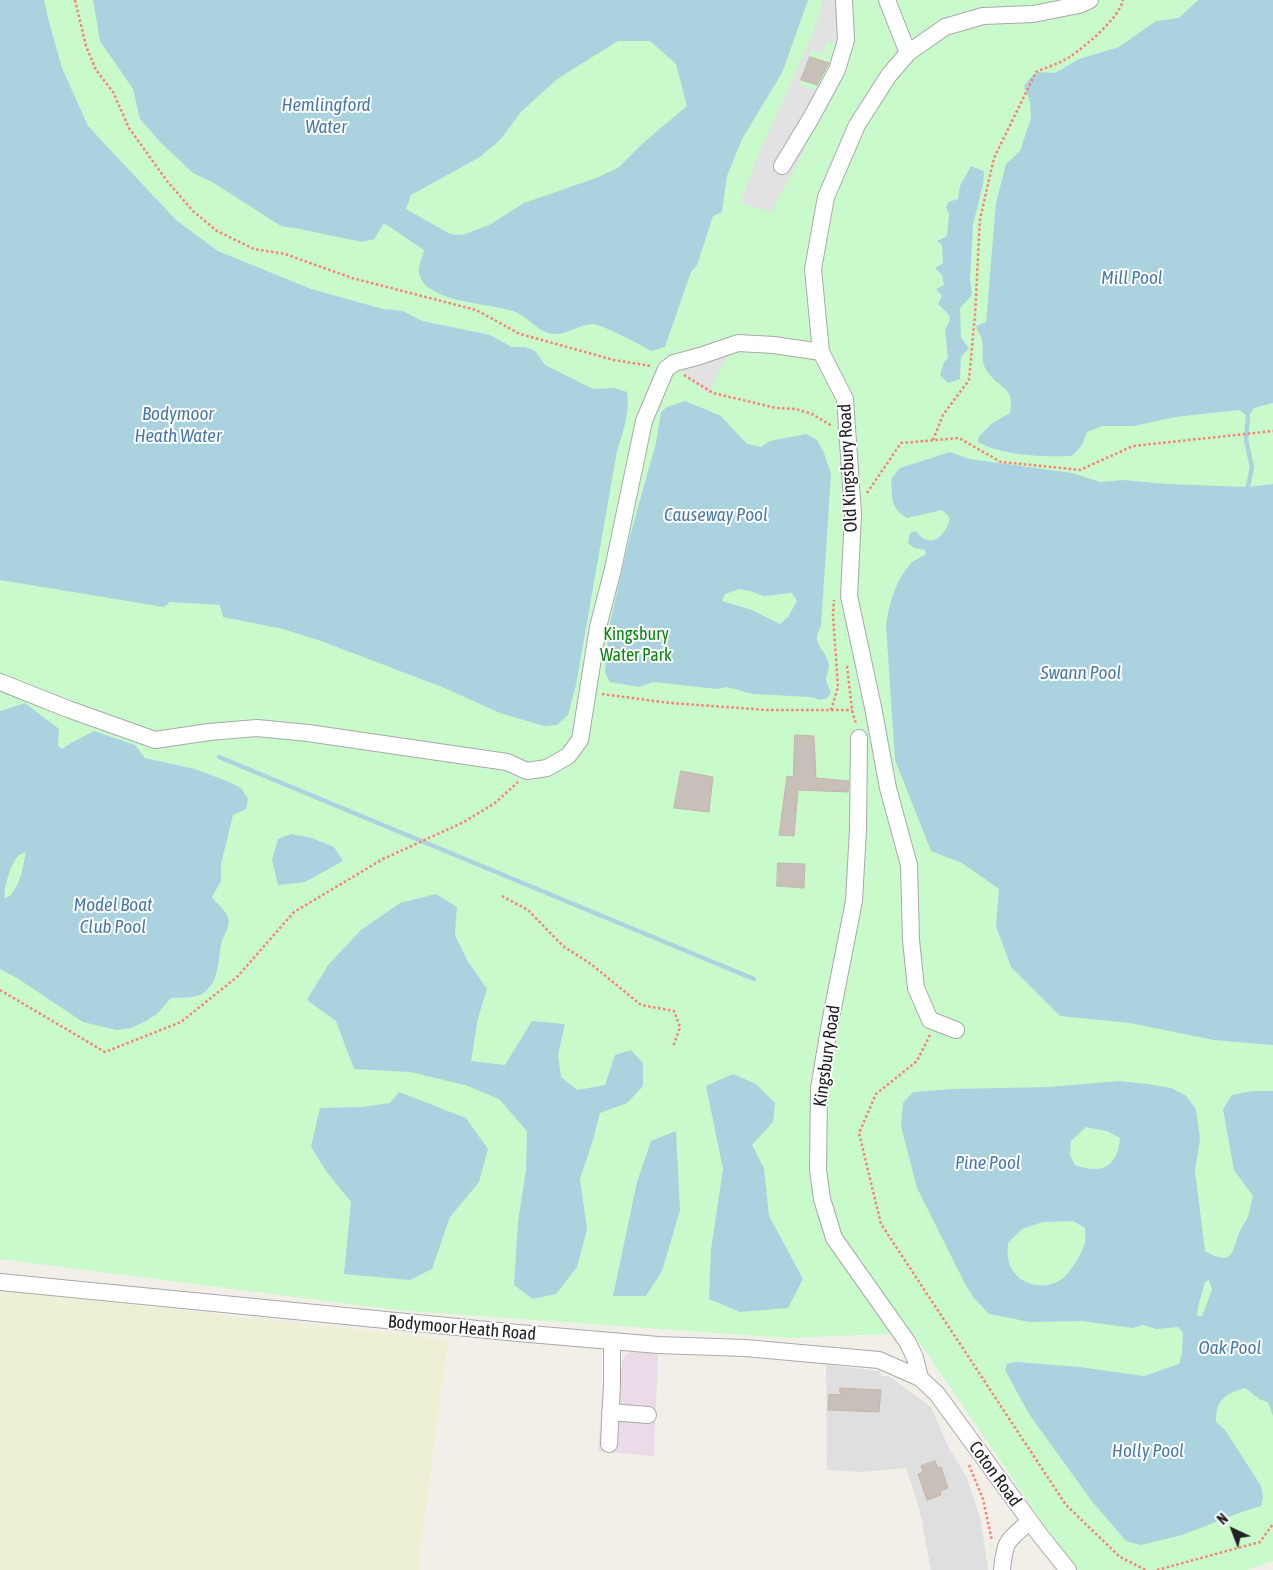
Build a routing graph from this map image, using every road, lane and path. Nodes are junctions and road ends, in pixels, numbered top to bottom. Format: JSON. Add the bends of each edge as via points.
{"nodes":[{"id":1,"x":75,"y":0,"type":"edge"},
{"id":2,"x":844,"y":0,"type":"edge"},
{"id":3,"x":887,"y":0,"type":"edge"},
{"id":4,"x":1090,"y":0,"type":"edge"},
{"id":5,"x":1123,"y":0,"type":"edge"},
{"id":6,"x":908,"y":53,"type":"junction"},
{"id":7,"x":782,"y":166,"type":"dead end"},
{"id":8,"x":821,"y":352,"type":"junction"},
{"id":9,"x":666,"y":369,"type":"junction"},
{"id":10,"x":834,"y":428,"type":"dead end"},
{"id":11,"x":1273,"y":431,"type":"edge"},
{"id":12,"x":932,"y":440,"type":"junction"},
{"id":13,"x":853,"y":514,"type":"junction"},
{"id":14,"x":841,"y":597,"type":"junction"},
{"id":15,"x":0,"y":682,"type":"edge"},
{"id":16,"x":588,"y":692,"type":"junction"},
{"id":17,"x":832,"y":710,"type":"junction"},
{"id":18,"x":852,"y":710,"type":"dead end"},
{"id":19,"x":859,"y":738,"type":"dead end"},
{"id":20,"x":527,"y":771,"type":"junction"},
{"id":21,"x":502,"y":896,"type":"dead end"},
{"id":22,"x":0,"y":990,"type":"edge"},
{"id":23,"x":936,"y":1023,"type":"junction"},
{"id":24,"x":956,"y":1030,"type":"dead end"},
{"id":25,"x":673,"y":1047,"type":"dead end"},
{"id":26,"x":0,"y":1282,"type":"edge"},
{"id":27,"x":612,"y":1341,"type":"junction"},
{"id":28,"x":920,"y":1378,"type":"junction"},
{"id":29,"x":610,"y":1412,"type":"junction"},
{"id":30,"x":648,"y":1415,"type":"dead end"},
{"id":31,"x":609,"y":1444,"type":"dead end"},
{"id":32,"x":967,"y":1461,"type":"dead end"},
{"id":33,"x":1030,"y":1521,"type":"junction"},
{"id":34,"x":1273,"y":1524,"type":"edge"},
{"id":35,"x":992,"y":1543,"type":"dead end"},
{"id":36,"x":1002,"y":1570,"type":"edge"},
{"id":37,"x":1068,"y":1570,"type":"edge"},
{"id":38,"x":1146,"y":1570,"type":"edge"},
{"id":39,"x":1157,"y":1570,"type":"edge"}],
"edges":[{"from":1,"to":9,"type":"path","via":[[86,46],[96,70],[114,92],[129,128],[167,181],[193,211],[217,231],[254,249],[285,254],[352,278],[476,310],[520,334],[614,360]]},
{"from":2,"to":7,"type":"street","via":[[846,40],[837,70]]},
{"from":3,"to":6,"type":"street"},
{"from":4,"to":6,"type":"street","name":"Old Kingsbury Road","via":[[1033,14],[983,16],[945,27]]},
{"from":5,"to":12,"type":"path","via":[[1121,9],[1094,38],[1070,56],[1036,72],[994,158],[980,219],[969,380],[943,415]]},
{"from":6,"to":8,"type":"street","name":"Old Kingsbury Road","via":[[889,74],[858,125],[826,197],[813,269]]},
{"from":8,"to":9,"type":"street","via":[[738,344],[674,363]]},
{"from":8,"to":13,"type":"street","name":"Old Kingsbury Road","via":[[845,399]]},
{"from":9,"to":10,"type":"path","via":[[676,369],[713,393],[776,408],[796,409],[812,414]]},
{"from":9,"to":16,"type":"street","via":[[644,421],[598,627]]},
{"from":11,"to":12,"type":"path","via":[[1133,446],[1080,470],[1000,462],[959,438]]},
{"from":12,"to":13,"type":"path","via":[[901,443]]},
{"from":13,"to":14,"type":"street","name":"Old Kingsbury Road"},
{"from":14,"to":17,"type":"path","via":[[833,615],[838,687]]},
{"from":14,"to":23,"type":"street","name":"Old Kingsbury Road","via":[[873,707],[888,788],[909,865],[916,988],[930,1020]]},
{"from":15,"to":20,"type":"street","via":[[155,740],[257,728],[506,762]]},
{"from":16,"to":17,"type":"path","via":[[670,703],[766,710]]},
{"from":16,"to":20,"type":"street","via":[[580,740],[568,756],[547,768]]},
{"from":17,"to":18,"type":"path"},
{"from":19,"to":28,"type":"street","name":"Kingsbury Road","via":[[854,901],[820,1088],[818,1170],[822,1198],[834,1238],[908,1343]]},
{"from":20,"to":22,"type":"path","via":[[495,802],[464,822],[383,859],[294,912],[237,976],[181,1022],[105,1052]]},
{"from":21,"to":25,"type":"path","via":[[528,910],[563,946],[592,964],[641,1005],[674,1011],[680,1027]]},
{"from":23,"to":24,"type":"street"},
{"from":23,"to":38,"type":"path","via":[[917,1061],[876,1094],[859,1133],[881,1224],[1066,1505],[1120,1558]]},
{"from":26,"to":27,"type":"street","name":"Bodymoor Heath Road"},
{"from":27,"to":28,"type":"street","name":"Bodymoor Heath Road","via":[[879,1360]]},
{"from":27,"to":29,"type":"street"},
{"from":28,"to":33,"type":"street","name":"Coton Road","via":[[937,1394]]},
{"from":29,"to":30,"type":"street"},
{"from":29,"to":31,"type":"street"},
{"from":32,"to":35,"type":"path","via":[[983,1500]]},
{"from":33,"to":36,"type":"street","via":[[1005,1545]]},
{"from":33,"to":37,"type":"street","name":"Coton Road"},
{"from":34,"to":39,"type":"path","via":[[1260,1542]]}]}
